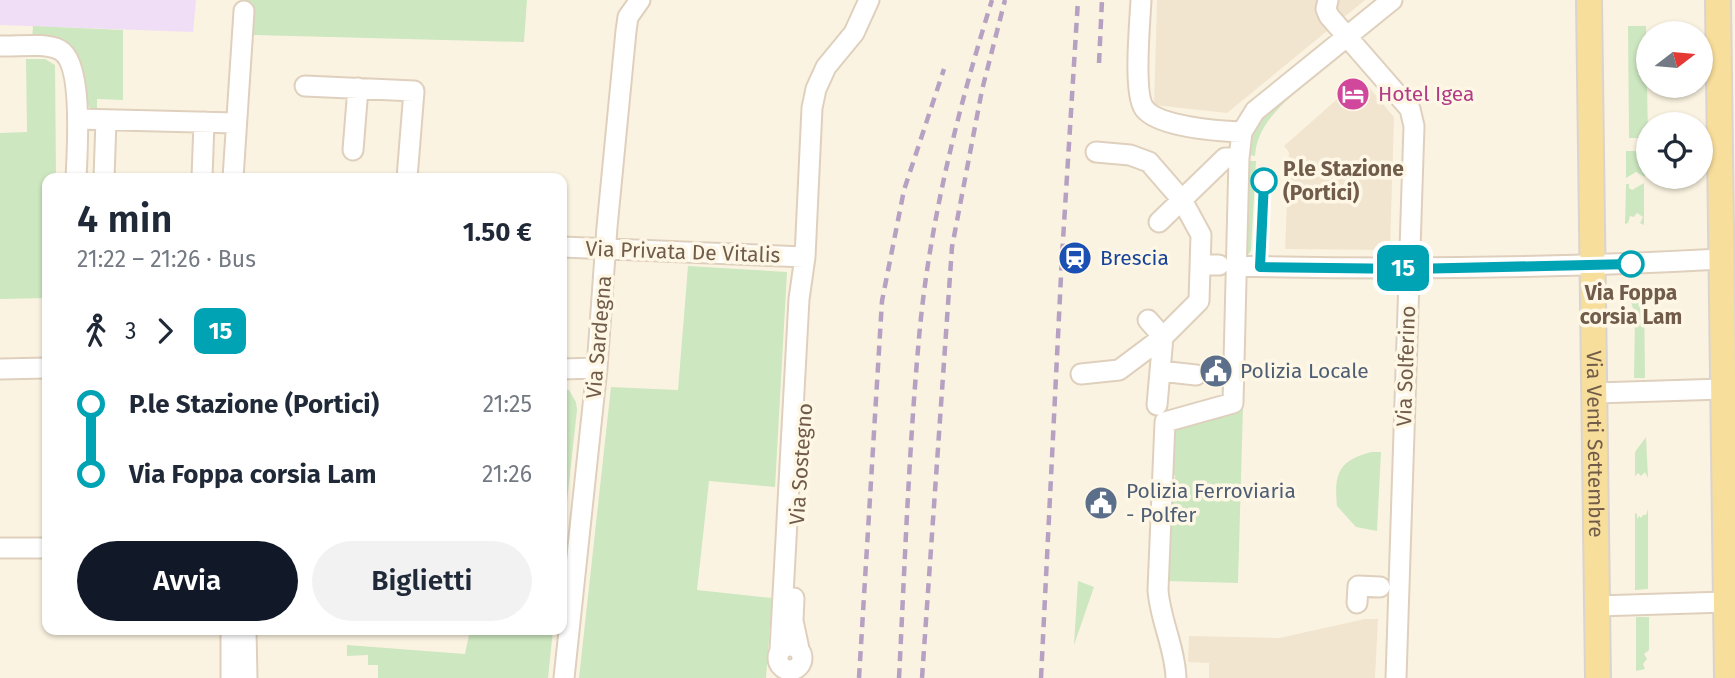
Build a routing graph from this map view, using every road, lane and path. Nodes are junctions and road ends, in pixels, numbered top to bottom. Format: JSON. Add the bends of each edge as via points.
{"nodes":[{"id":1,"x":640,"y":0,"type":"edge"},
{"id":2,"x":869,"y":0,"type":"edge"},
{"id":3,"x":1141,"y":0,"type":"edge"},
{"id":4,"x":1328,"y":0,"type":"edge"},
{"id":5,"x":1392,"y":0,"type":"edge"},
{"id":6,"x":1589,"y":0,"type":"edge"},
{"id":7,"x":1718,"y":0,"type":"edge"},
{"id":8,"x":244,"y":11,"type":"dead end"},
{"id":9,"x":1347,"y":37,"type":"junction"},
{"id":10,"x":0,"y":46,"type":"edge"},
{"id":11,"x":306,"y":86,"type":"dead end"},
{"id":12,"x":358,"y":88,"type":"junction"},
{"id":13,"x":78,"y":119,"type":"junction"},
{"id":14,"x":106,"y":120,"type":"junction"},
{"id":15,"x":204,"y":122,"type":"junction"},
{"id":16,"x":236,"y":123,"type":"junction"},
{"id":17,"x":1242,"y":132,"type":"junction"},
{"id":18,"x":353,"y":150,"type":"dead end"},
{"id":19,"x":1096,"y":152,"type":"dead end"},
{"id":20,"x":1232,"y":158,"type":"dead end"},
{"id":21,"x":76,"y":173,"type":"edge"},
{"id":22,"x":104,"y":173,"type":"edge"},
{"id":23,"x":202,"y":173,"type":"edge"},
{"id":24,"x":233,"y":173,"type":"edge"},
{"id":25,"x":407,"y":173,"type":"edge"},
{"id":26,"x":1182,"y":200,"type":"junction"},
{"id":27,"x":1159,"y":222,"type":"dead end"},
{"id":28,"x":567,"y":247,"type":"edge"},
{"id":29,"x":605,"y":250,"type":"junction"},
{"id":30,"x":805,"y":257,"type":"junction"},
{"id":31,"x":1721,"y":259,"type":"junction"},
{"id":32,"x":1219,"y":265,"type":"junction"},
{"id":33,"x":1593,"y":267,"type":"junction"},
{"id":34,"x":1410,"y":269,"type":"junction"},
{"id":35,"x":1148,"y":320,"type":"dead end"},
{"id":36,"x":1163,"y":337,"type":"junction"},
{"id":37,"x":42,"y":368,"type":"edge"},
{"id":38,"x":597,"y":368,"type":"junction"},
{"id":39,"x":0,"y":369,"type":"edge"},
{"id":40,"x":567,"y":369,"type":"edge"},
{"id":41,"x":1160,"y":371,"type":"junction"},
{"id":42,"x":1081,"y":374,"type":"dead end"},
{"id":43,"x":1196,"y":375,"type":"dead end"},
{"id":44,"x":1729,"y":390,"type":"edge"},
{"id":45,"x":1595,"y":393,"type":"junction"},
{"id":46,"x":1157,"y":405,"type":"dead end"},
{"id":47,"x":0,"y":548,"type":"edge"},
{"id":48,"x":42,"y":548,"type":"edge"},
{"id":49,"x":1380,"y":587,"type":"dead end"},
{"id":50,"x":1726,"y":602,"type":"junction"},
{"id":51,"x":1357,"y":603,"type":"dead end"},
{"id":52,"x":1597,"y":606,"type":"junction"},
{"id":53,"x":232,"y":635,"type":"edge"},
{"id":54,"x":245,"y":635,"type":"edge"},
{"id":55,"x":789,"y":665,"type":"edge"},
{"id":56,"x":239,"y":674,"type":"edge"},
{"id":57,"x":564,"y":678,"type":"edge"},
{"id":58,"x":1176,"y":678,"type":"edge"},
{"id":59,"x":1396,"y":678,"type":"edge"},
{"id":60,"x":1598,"y":678,"type":"edge"},
{"id":61,"x":1727,"y":678,"type":"edge"}],
"edges":[{"from":1,"to":29,"type":"street","name":"Via Sardegna","via":[[627,24]]},
{"from":2,"to":30,"type":"street","name":"Via Sostegno","via":[[855,33],[825,67],[816,89]]},
{"from":3,"to":17,"type":"street","via":[[1142,106],[1160,120]]},
{"from":4,"to":9,"type":"street","name":"Via Solferino","via":[[1329,16]]},
{"from":5,"to":9,"type":"street"},
{"from":6,"to":33,"type":"main road","name":"Via Venti Settembre"},
{"from":7,"to":31,"type":"main road"},
{"from":8,"to":16,"type":"street"},
{"from":9,"to":17,"type":"street","via":[[1255,111]]},
{"from":9,"to":34,"type":"street","name":"Via Solferino","via":[[1410,109],[1414,125]]},
{"from":10,"to":13,"type":"street","via":[[46,47],[66,55],[72,65]]},
{"from":11,"to":12,"type":"street"},
{"from":12,"to":18,"type":"street"},
{"from":12,"to":25,"type":"street","via":[[414,91]]},
{"from":13,"to":14,"type":"street"},
{"from":13,"to":21,"type":"street"},
{"from":14,"to":15,"type":"street"},
{"from":14,"to":22,"type":"street"},
{"from":15,"to":16,"type":"street"},
{"from":15,"to":23,"type":"street"},
{"from":16,"to":24,"type":"street"},
{"from":17,"to":32,"type":"street"},
{"from":19,"to":26,"type":"street","via":[[1149,162]]},
{"from":20,"to":26,"type":"street","via":[[1225,158]]},
{"from":26,"to":27,"type":"street"},
{"from":26,"to":32,"type":"street"},
{"from":28,"to":29,"type":"street","name":"Via Privata De Vitalis"},
{"from":29,"to":30,"type":"street","name":"Via Privata De Vitalis"},
{"from":29,"to":38,"type":"street","name":"Via Sardegna"},
{"from":30,"to":55,"type":"street","name":"Via Sostegno","via":[[799,299]]},
{"from":31,"to":33,"type":"street"},
{"from":31,"to":44,"type":"main road"},
{"from":32,"to":34,"type":"street"},
{"from":32,"to":36,"type":"street","via":[[1199,301]]},
{"from":32,"to":58,"type":"street","via":[[1233,402],[1165,422],[1158,590]]},
{"from":33,"to":34,"type":"street"},
{"from":33,"to":45,"type":"main road","name":"Via Venti Settembre"},
{"from":34,"to":59,"type":"street","name":"Via Solferino"},
{"from":35,"to":36,"type":"street"},
{"from":36,"to":41,"type":"street"},
{"from":36,"to":42,"type":"street","via":[[1119,370]]},
{"from":37,"to":39,"type":"street"},
{"from":38,"to":40,"type":"street"},
{"from":38,"to":57,"type":"street","name":"Via Sardegna"},
{"from":41,"to":43,"type":"street"},
{"from":41,"to":46,"type":"street"},
{"from":44,"to":45,"type":"street"},
{"from":44,"to":50,"type":"main road"},
{"from":45,"to":52,"type":"main road","name":"Via Venti Settembre"},
{"from":47,"to":48,"type":"street"},
{"from":49,"to":51,"type":"street","via":[[1358,586]]},
{"from":50,"to":52,"type":"street"},
{"from":50,"to":61,"type":"main road"},
{"from":52,"to":60,"type":"main road","name":"Via Venti Settembre"},
{"from":53,"to":56,"type":"street"},
{"from":54,"to":56,"type":"street"}]}
